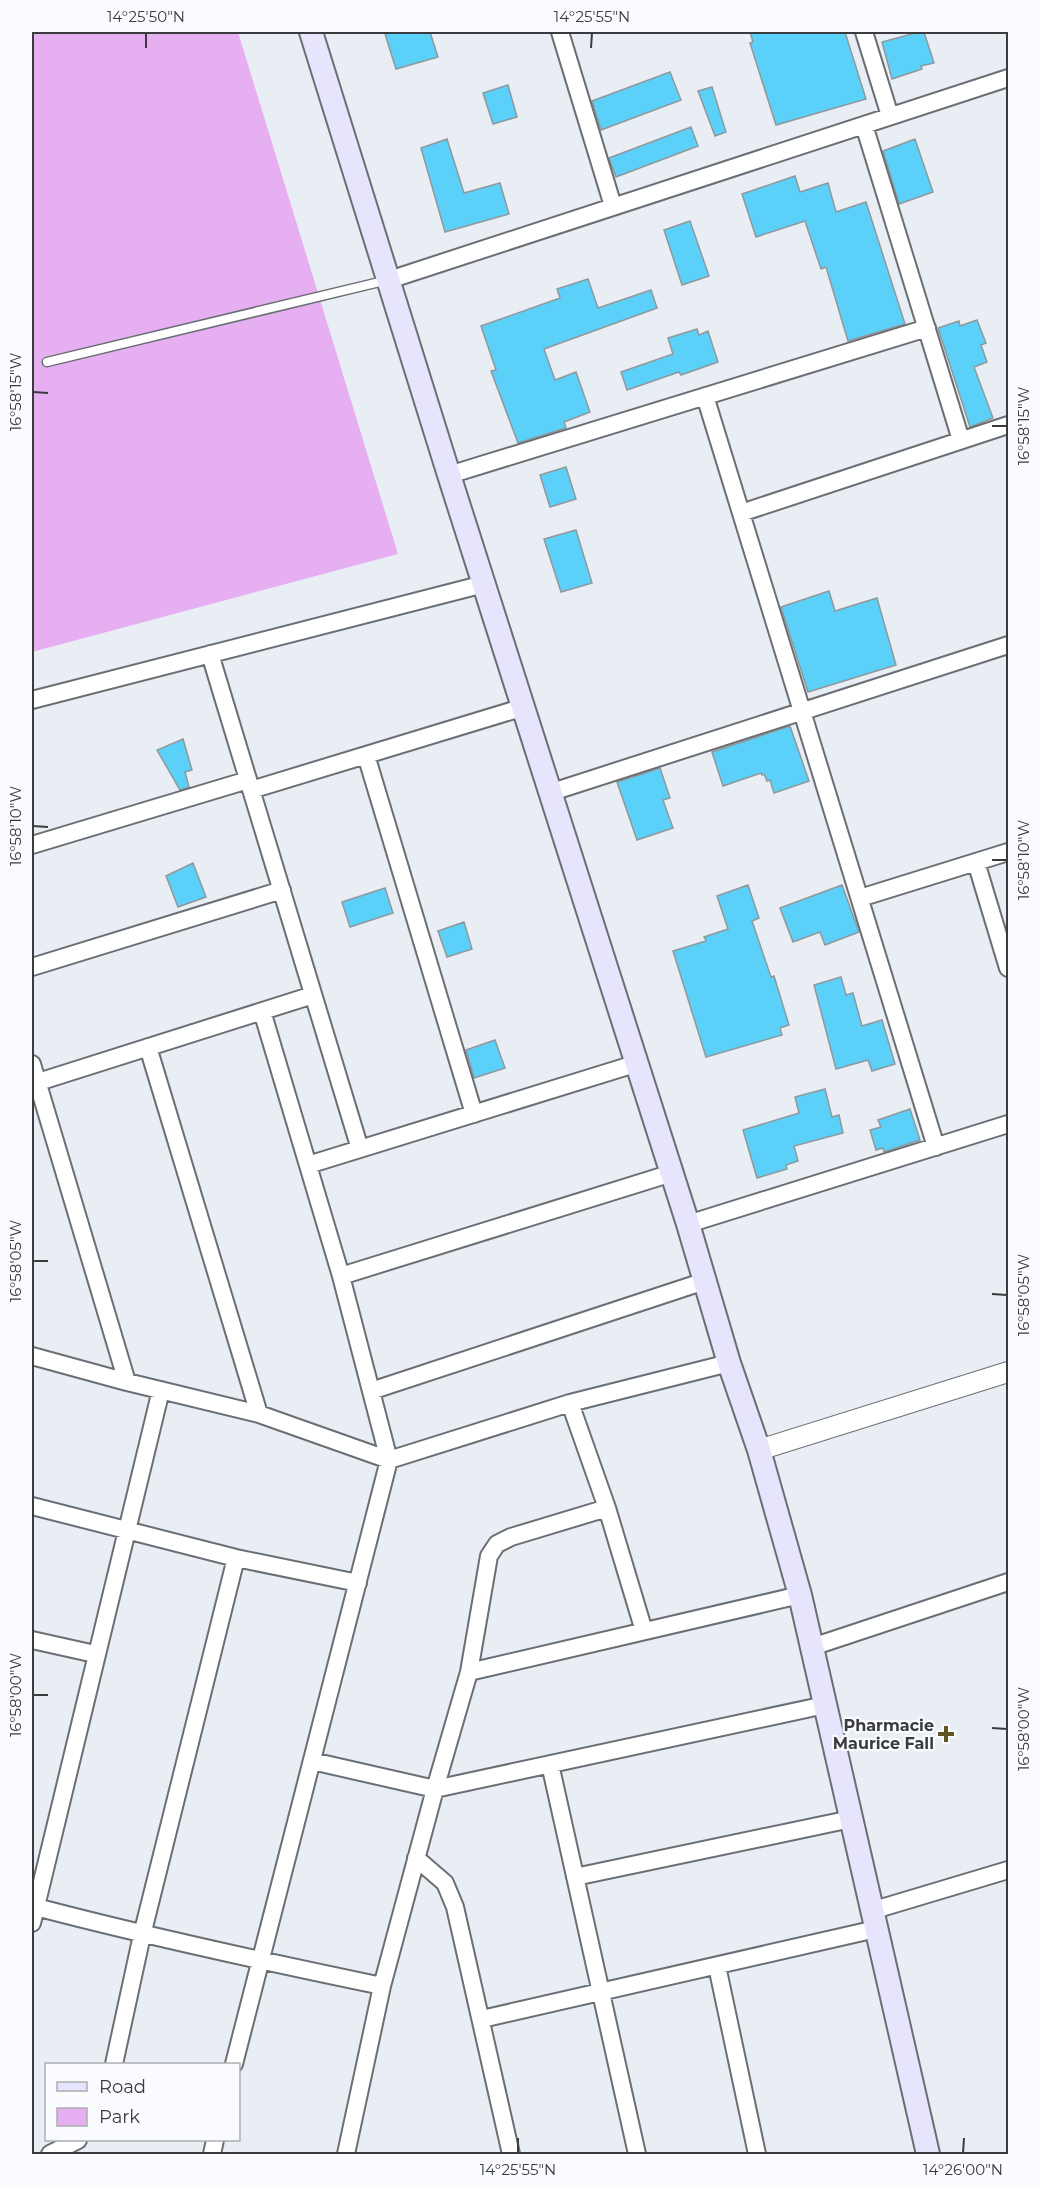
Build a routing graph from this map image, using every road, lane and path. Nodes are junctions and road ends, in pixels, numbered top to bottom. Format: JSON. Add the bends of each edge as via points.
{"nodes":[{"id":1,"x":311,"y":32,"type":"edge"},
{"id":2,"x":560,"y":32,"type":"edge"},
{"id":3,"x":864,"y":32,"type":"edge"},
{"id":4,"x":1008,"y":78,"type":"edge"},
{"id":5,"x":890,"y":116,"type":"junction"},
{"id":6,"x":864,"y":125,"type":"junction"},
{"id":7,"x":613,"y":206,"type":"junction"},
{"id":8,"x":389,"y":280,"type":"junction"},
{"id":9,"x":927,"y":328,"type":"junction"},
{"id":10,"x":47,"y":362,"type":"dead end"},
{"id":11,"x":705,"y":396,"type":"junction"},
{"id":12,"x":1008,"y":425,"type":"edge"},
{"id":13,"x":961,"y":440,"type":"junction"},
{"id":14,"x":449,"y":475,"type":"junction"},
{"id":15,"x":741,"y":513,"type":"junction"},
{"id":16,"x":484,"y":584,"type":"junction"},
{"id":17,"x":1008,"y":645,"type":"edge"},
{"id":18,"x":210,"y":654,"type":"junction"},
{"id":19,"x":32,"y":700,"type":"edge"},
{"id":20,"x":524,"y":707,"type":"junction"},
{"id":21,"x":802,"y":711,"type":"junction"},
{"id":22,"x":366,"y":755,"type":"junction"},
{"id":23,"x":250,"y":785,"type":"junction"},
{"id":24,"x":552,"y":792,"type":"junction"},
{"id":25,"x":32,"y":845,"type":"edge"},
{"id":26,"x":1008,"y":852,"type":"edge"},
{"id":27,"x":976,"y":862,"type":"junction"},
{"id":28,"x":282,"y":890,"type":"junction"},
{"id":29,"x":860,"y":898,"type":"junction"},
{"id":30,"x":32,"y":967,"type":"edge"},
{"id":31,"x":1008,"y":968,"type":"edge"},
{"id":32,"x":314,"y":995,"type":"junction"},
{"id":33,"x":262,"y":1011,"type":"junction"},
{"id":34,"x":148,"y":1047,"type":"junction"},
{"id":35,"x":638,"y":1063,"type":"junction"},
{"id":36,"x":32,"y":1064,"type":"edge"},
{"id":37,"x":34,"y":1083,"type":"edge"},
{"id":38,"x":474,"y":1114,"type":"junction"},
{"id":39,"x":1008,"y":1124,"type":"edge"},
{"id":40,"x":936,"y":1147,"type":"junction"},
{"id":41,"x":360,"y":1149,"type":"junction"},
{"id":42,"x":308,"y":1165,"type":"junction"},
{"id":43,"x":672,"y":1173,"type":"junction"},
{"id":44,"x":688,"y":1224,"type":"junction"},
{"id":45,"x":342,"y":1276,"type":"junction"},
{"id":46,"x":705,"y":1281,"type":"junction"},
{"id":47,"x":32,"y":1356,"type":"edge"},
{"id":48,"x":729,"y":1363,"type":"junction"},
{"id":49,"x":1008,"y":1372,"type":"edge"},
{"id":50,"x":127,"y":1382,"type":"junction"},
{"id":51,"x":161,"y":1390,"type":"junction"},
{"id":52,"x":371,"y":1391,"type":"junction"},
{"id":53,"x":570,"y":1403,"type":"junction"},
{"id":54,"x":259,"y":1414,"type":"junction"},
{"id":55,"x":759,"y":1450,"type":"junction"},
{"id":56,"x":389,"y":1460,"type":"junction"},
{"id":57,"x":32,"y":1506,"type":"edge"},
{"id":58,"x":607,"y":1508,"type":"junction"},
{"id":59,"x":128,"y":1530,"type":"junction"},
{"id":60,"x":236,"y":1558,"type":"junction"},
{"id":61,"x":1008,"y":1582,"type":"edge"},
{"id":62,"x":358,"y":1583,"type":"junction"},
{"id":63,"x":800,"y":1595,"type":"junction"},
{"id":64,"x":644,"y":1631,"type":"junction"},
{"id":65,"x":32,"y":1640,"type":"edge"},
{"id":66,"x":812,"y":1647,"type":"junction"},
{"id":67,"x":95,"y":1654,"type":"junction"},
{"id":68,"x":468,"y":1672,"type":"junction"},
{"id":69,"x":825,"y":1705,"type":"junction"},
{"id":70,"x":312,"y":1761,"type":"junction"},
{"id":71,"x":550,"y":1764,"type":"junction"},
{"id":72,"x":435,"y":1789,"type":"junction"},
{"id":73,"x":850,"y":1819,"type":"junction"},
{"id":74,"x":416,"y":1858,"type":"junction"},
{"id":75,"x":1008,"y":1870,"type":"edge"},
{"id":76,"x":575,"y":1877,"type":"junction"},
{"id":77,"x":33,"y":1913,"type":"edge"},
{"id":78,"x":873,"y":1920,"type":"junction"},
{"id":79,"x":142,"y":1935,"type":"junction"},
{"id":80,"x":260,"y":1961,"type":"junction"},
{"id":81,"x":717,"y":1966,"type":"junction"},
{"id":82,"x":382,"y":1986,"type":"junction"},
{"id":83,"x":600,"y":1992,"type":"junction"},
{"id":84,"x":482,"y":2019,"type":"junction"},
{"id":85,"x":114,"y":2063,"type":"edge"},
{"id":86,"x":234,"y":2063,"type":"edge"},
{"id":87,"x":74,"y":2141,"type":"edge"},
{"id":88,"x":50,"y":2154,"type":"edge"},
{"id":89,"x":346,"y":2154,"type":"edge"},
{"id":90,"x":511,"y":2154,"type":"edge"},
{"id":91,"x":637,"y":2154,"type":"edge"},
{"id":92,"x":757,"y":2154,"type":"edge"},
{"id":93,"x":928,"y":2154,"type":"edge"}],
"edges":[{"from":1,"to":8,"type":"main road"},
{"from":2,"to":7,"type":"street"},
{"from":3,"to":5,"type":"street"},
{"from":4,"to":5,"type":"street"},
{"from":5,"to":6,"type":"street"},
{"from":6,"to":7,"type":"street"},
{"from":6,"to":9,"type":"street"},
{"from":7,"to":8,"type":"street"},
{"from":8,"to":10,"type":"lane"},
{"from":8,"to":14,"type":"main road"},
{"from":9,"to":11,"type":"street"},
{"from":9,"to":13,"type":"street"},
{"from":11,"to":14,"type":"street"},
{"from":11,"to":15,"type":"street"},
{"from":12,"to":13,"type":"street"},
{"from":13,"to":15,"type":"street"},
{"from":14,"to":16,"type":"main road"},
{"from":15,"to":21,"type":"street"},
{"from":16,"to":18,"type":"street"},
{"from":16,"to":20,"type":"main road"},
{"from":17,"to":21,"type":"street"},
{"from":18,"to":19,"type":"street"},
{"from":18,"to":23,"type":"street"},
{"from":20,"to":22,"type":"street"},
{"from":20,"to":24,"type":"main road"},
{"from":21,"to":24,"type":"street"},
{"from":21,"to":29,"type":"street"},
{"from":22,"to":23,"type":"street"},
{"from":22,"to":38,"type":"street"},
{"from":23,"to":25,"type":"street"},
{"from":23,"to":28,"type":"street"},
{"from":24,"to":35,"type":"main road"},
{"from":26,"to":27,"type":"street"},
{"from":27,"to":29,"type":"street"},
{"from":27,"to":31,"type":"street"},
{"from":28,"to":30,"type":"street"},
{"from":28,"to":32,"type":"street"},
{"from":29,"to":40,"type":"street"},
{"from":32,"to":33,"type":"street"},
{"from":32,"to":41,"type":"street"},
{"from":33,"to":34,"type":"street"},
{"from":33,"to":42,"type":"street"},
{"from":34,"to":37,"type":"street"},
{"from":34,"to":54,"type":"street"},
{"from":35,"to":38,"type":"street"},
{"from":35,"to":43,"type":"main road"},
{"from":36,"to":37,"type":"street"},
{"from":37,"to":50,"type":"street"},
{"from":38,"to":41,"type":"street"},
{"from":39,"to":40,"type":"street"},
{"from":40,"to":44,"type":"street"},
{"from":41,"to":42,"type":"street"},
{"from":42,"to":45,"type":"street"},
{"from":43,"to":44,"type":"main road"},
{"from":43,"to":45,"type":"street"},
{"from":44,"to":46,"type":"main road"},
{"from":45,"to":52,"type":"street"},
{"from":46,"to":48,"type":"main road"},
{"from":46,"to":52,"type":"street"},
{"from":47,"to":50,"type":"street"},
{"from":48,"to":53,"type":"street"},
{"from":48,"to":55,"type":"main road"},
{"from":49,"to":55,"type":"street"},
{"from":50,"to":51,"type":"street"},
{"from":51,"to":54,"type":"street"},
{"from":51,"to":59,"type":"street"},
{"from":52,"to":56,"type":"street"},
{"from":53,"to":56,"type":"street"},
{"from":53,"to":58,"type":"street"},
{"from":54,"to":56,"type":"street"},
{"from":55,"to":63,"type":"main road"},
{"from":56,"to":62,"type":"street"},
{"from":57,"to":59,"type":"street"},
{"from":58,"to":64,"type":"street"},
{"from":58,"to":68,"type":"street","via":[[497,1544],[489,1556]]},
{"from":59,"to":60,"type":"street"},
{"from":59,"to":67,"type":"street"},
{"from":60,"to":62,"type":"street"},
{"from":60,"to":79,"type":"street"},
{"from":61,"to":66,"type":"street"},
{"from":62,"to":70,"type":"street"},
{"from":63,"to":64,"type":"street"},
{"from":63,"to":66,"type":"main road"},
{"from":64,"to":68,"type":"street"},
{"from":65,"to":67,"type":"street"},
{"from":66,"to":69,"type":"main road"},
{"from":67,"to":77,"type":"street"},
{"from":68,"to":72,"type":"street"},
{"from":69,"to":71,"type":"street"},
{"from":69,"to":73,"type":"main road"},
{"from":70,"to":72,"type":"street"},
{"from":70,"to":80,"type":"street"},
{"from":71,"to":72,"type":"street"},
{"from":71,"to":76,"type":"street"},
{"from":72,"to":74,"type":"street"},
{"from":73,"to":76,"type":"street"},
{"from":73,"to":78,"type":"main road"},
{"from":74,"to":82,"type":"street"},
{"from":74,"to":84,"type":"street","via":[[445,1883],[455,1907]]},
{"from":75,"to":78,"type":"street"},
{"from":76,"to":83,"type":"street"},
{"from":77,"to":79,"type":"street"},
{"from":78,"to":81,"type":"street"},
{"from":78,"to":93,"type":"main road"},
{"from":79,"to":80,"type":"street"},
{"from":79,"to":85,"type":"street"},
{"from":80,"to":82,"type":"street"},
{"from":80,"to":86,"type":"street"},
{"from":81,"to":83,"type":"street"},
{"from":81,"to":92,"type":"street"},
{"from":82,"to":89,"type":"street"},
{"from":83,"to":84,"type":"street"},
{"from":83,"to":91,"type":"street"},
{"from":84,"to":90,"type":"street"},
{"from":87,"to":88,"type":"street"}]}
